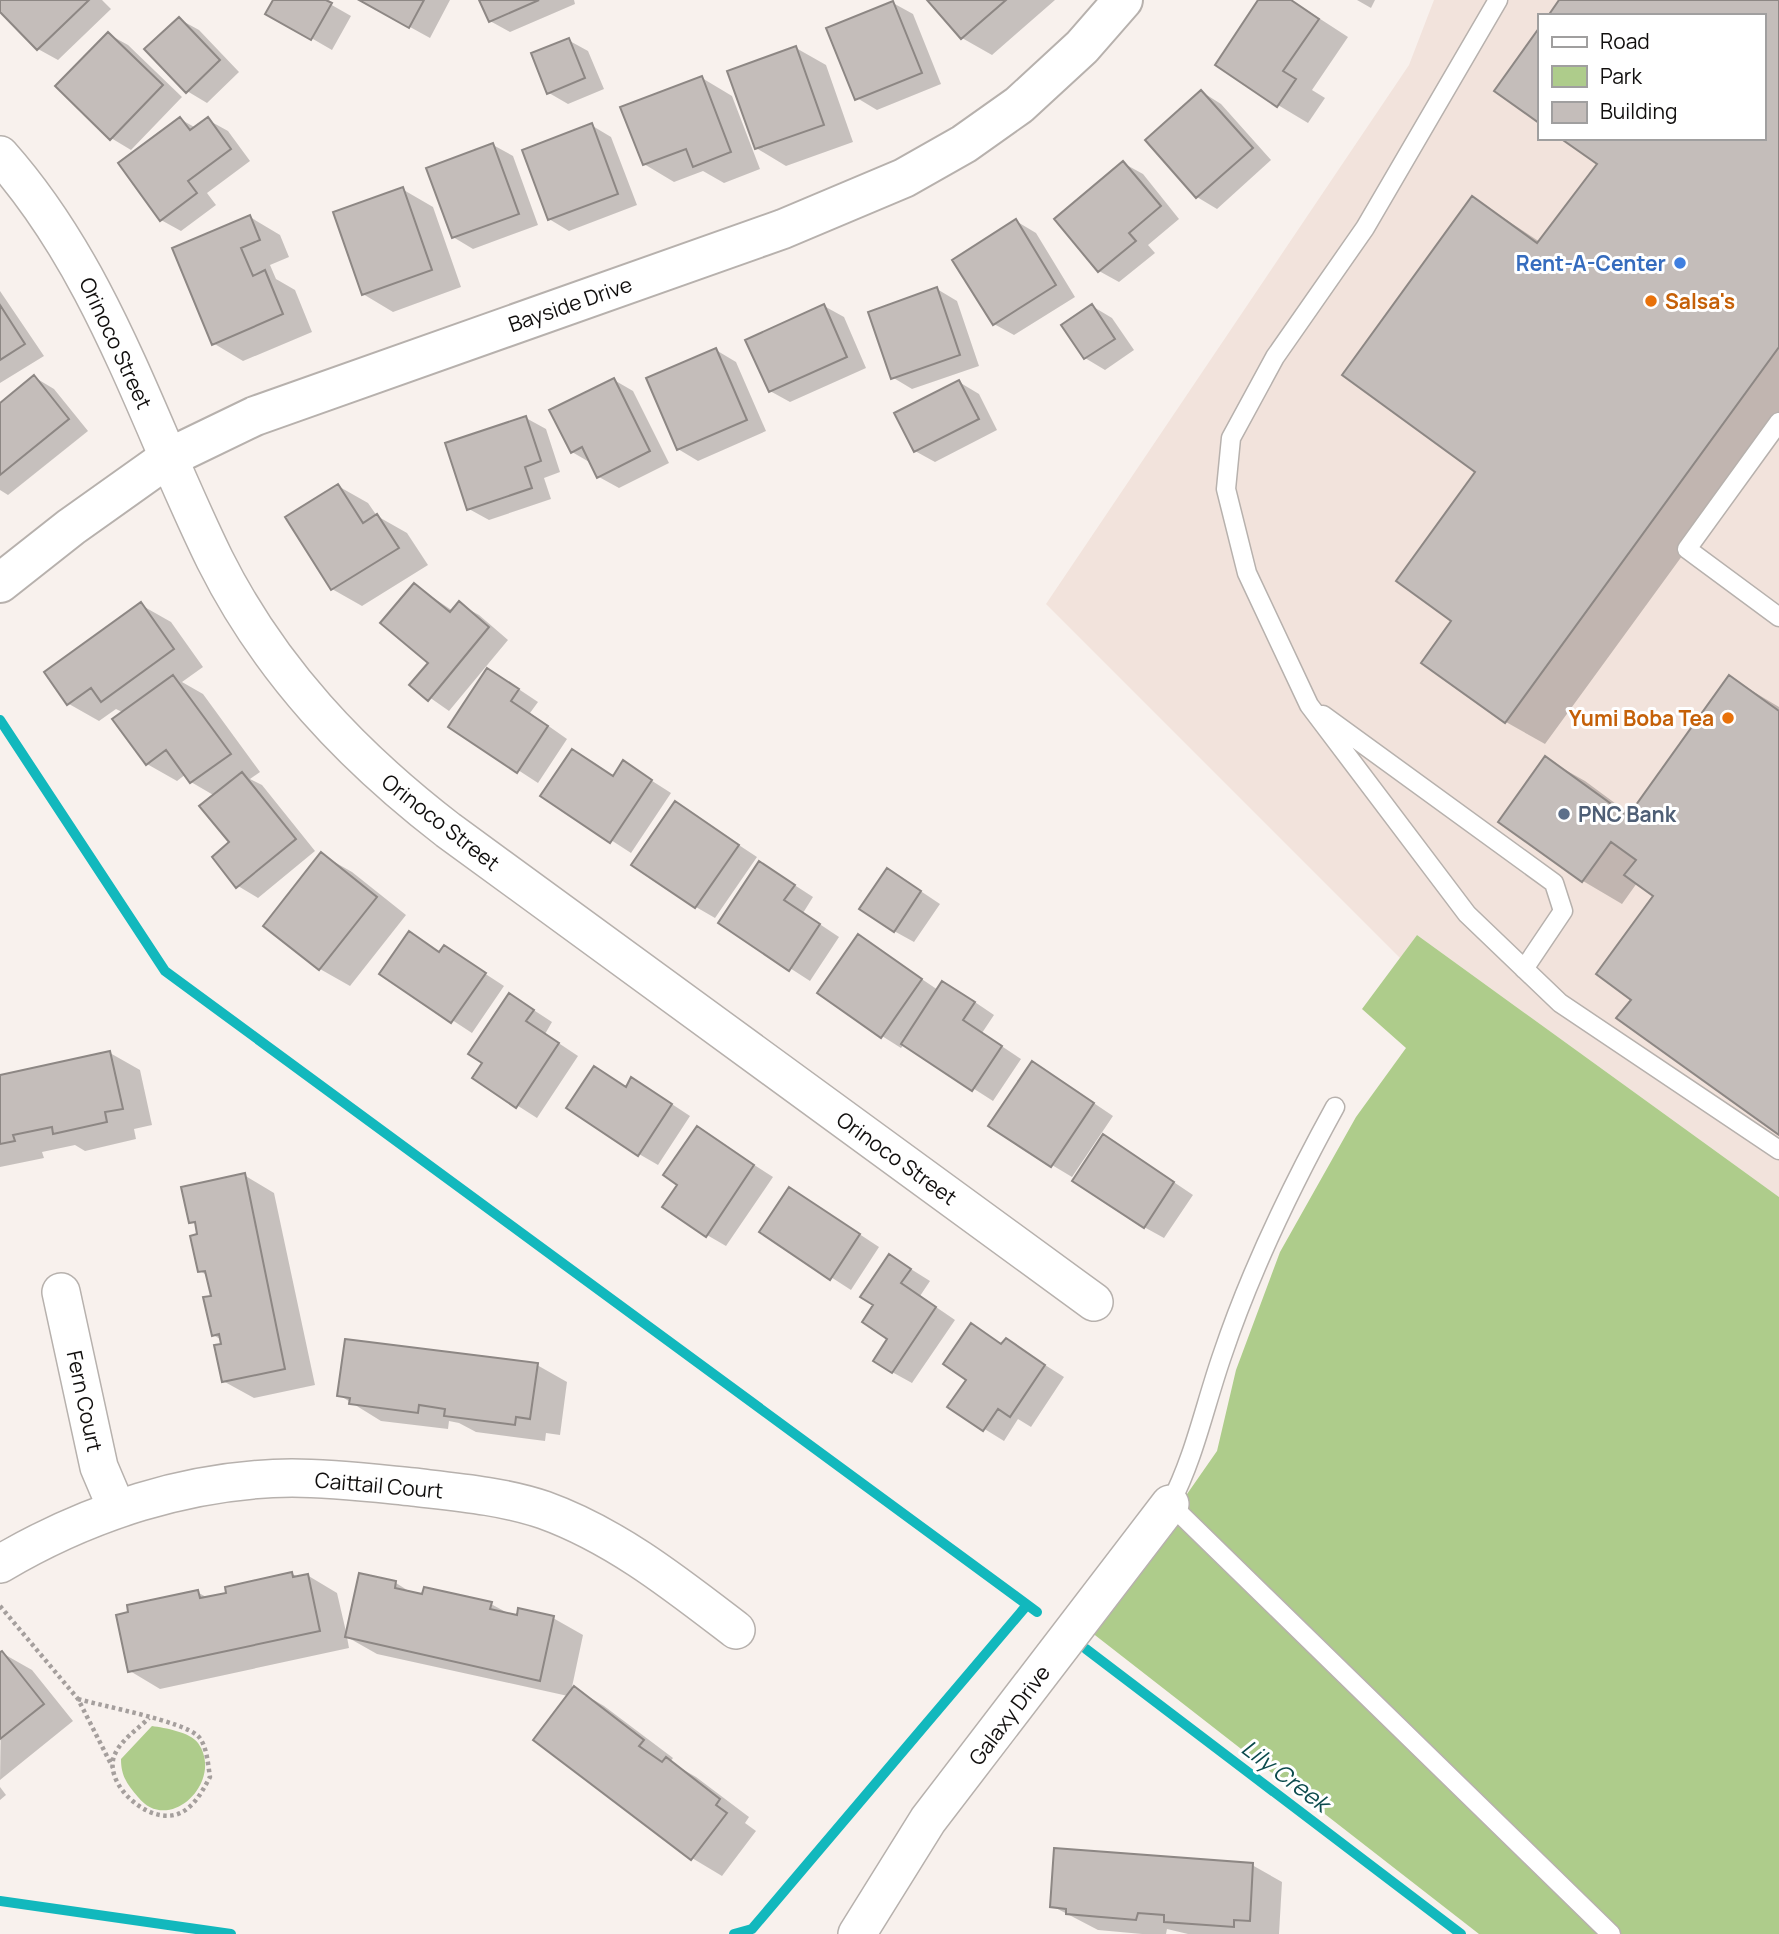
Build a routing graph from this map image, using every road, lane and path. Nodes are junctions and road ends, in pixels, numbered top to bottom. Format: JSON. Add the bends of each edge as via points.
{"nodes":[{"id":1,"x":1123,"y":0,"type":"edge"},
{"id":2,"x":1498,"y":0,"type":"edge"},
{"id":3,"x":0,"y":155,"type":"edge"},
{"id":4,"x":1779,"y":422,"type":"edge"},
{"id":5,"x":168,"y":458,"type":"junction"},
{"id":6,"x":0,"y":583,"type":"edge"},
{"id":7,"x":1779,"y":617,"type":"edge"},
{"id":8,"x":1308,"y":705,"type":"junction"},
{"id":9,"x":1524,"y":969,"type":"junction"},
{"id":10,"x":1335,"y":1107,"type":"dead end"},
{"id":11,"x":1779,"y":1150,"type":"edge"},
{"id":12,"x":61,"y":1292,"type":"dead end"},
{"id":13,"x":1094,"y":1302,"type":"dead end"},
{"id":14,"x":1170,"y":1504,"type":"junction"},
{"id":15,"x":116,"y":1507,"type":"junction"},
{"id":16,"x":0,"y":1564,"type":"edge"},
{"id":17,"x":0,"y":1606,"type":"edge"},
{"id":18,"x":736,"y":1630,"type":"dead end"},
{"id":19,"x":78,"y":1699,"type":"junction"},
{"id":20,"x":149,"y":1718,"type":"junction"},
{"id":21,"x":113,"y":1768,"type":"junction"},
{"id":22,"x":857,"y":1934,"type":"edge"},
{"id":23,"x":1611,"y":1934,"type":"edge"}],
"edges":[{"from":1,"to":5,"type":"street","name":"Bayside Drive","via":[[1082,47],[1019,105],[904,178],[783,229],[255,416]]},
{"from":2,"to":8,"type":"lane","via":[[1365,228],[1275,357],[1231,438],[1226,489],[1247,573]]},
{"from":3,"to":5,"type":"street","name":"Orinoco Street","via":[[68,247],[108,317]]},
{"from":4,"to":7,"type":"lane","via":[[1686,549]]},
{"from":5,"to":6,"type":"street","name":"Bayside Drive"},
{"from":5,"to":13,"type":"street","name":"Orinoco Street","via":[[216,562],[254,628],[325,721],[395,790]]},
{"from":8,"to":9,"type":"lane","via":[[1467,914]]},
{"from":8,"to":9,"type":"lane","via":[[1554,883],[1563,911]]},
{"from":9,"to":11,"type":"lane","via":[[1560,1003]]},
{"from":10,"to":14,"type":"lane","via":[[1253,1272],[1222,1355],[1188,1470]]},
{"from":12,"to":15,"type":"street","name":"Fern Court","via":[[99,1467]]},
{"from":14,"to":22,"type":"street","name":"Galaxy Drive","via":[[928,1820]]},
{"from":14,"to":23,"type":"lane"},
{"from":15,"to":16,"type":"street","name":"Caittail Court"},
{"from":15,"to":18,"type":"street","name":"Caittail Court","via":[[212,1485],[291,1478],[461,1492],[542,1509],[599,1534],[671,1579]]},
{"from":17,"to":19,"type":"path"},
{"from":19,"to":20,"type":"path"},
{"from":19,"to":21,"type":"path"},
{"from":20,"to":21,"type":"path","via":[[114,1754]]},
{"from":20,"to":21,"type":"path","via":[[198,1736],[210,1777],[201,1793],[186,1810],[164,1817],[145,1812],[125,1794]]}]}
